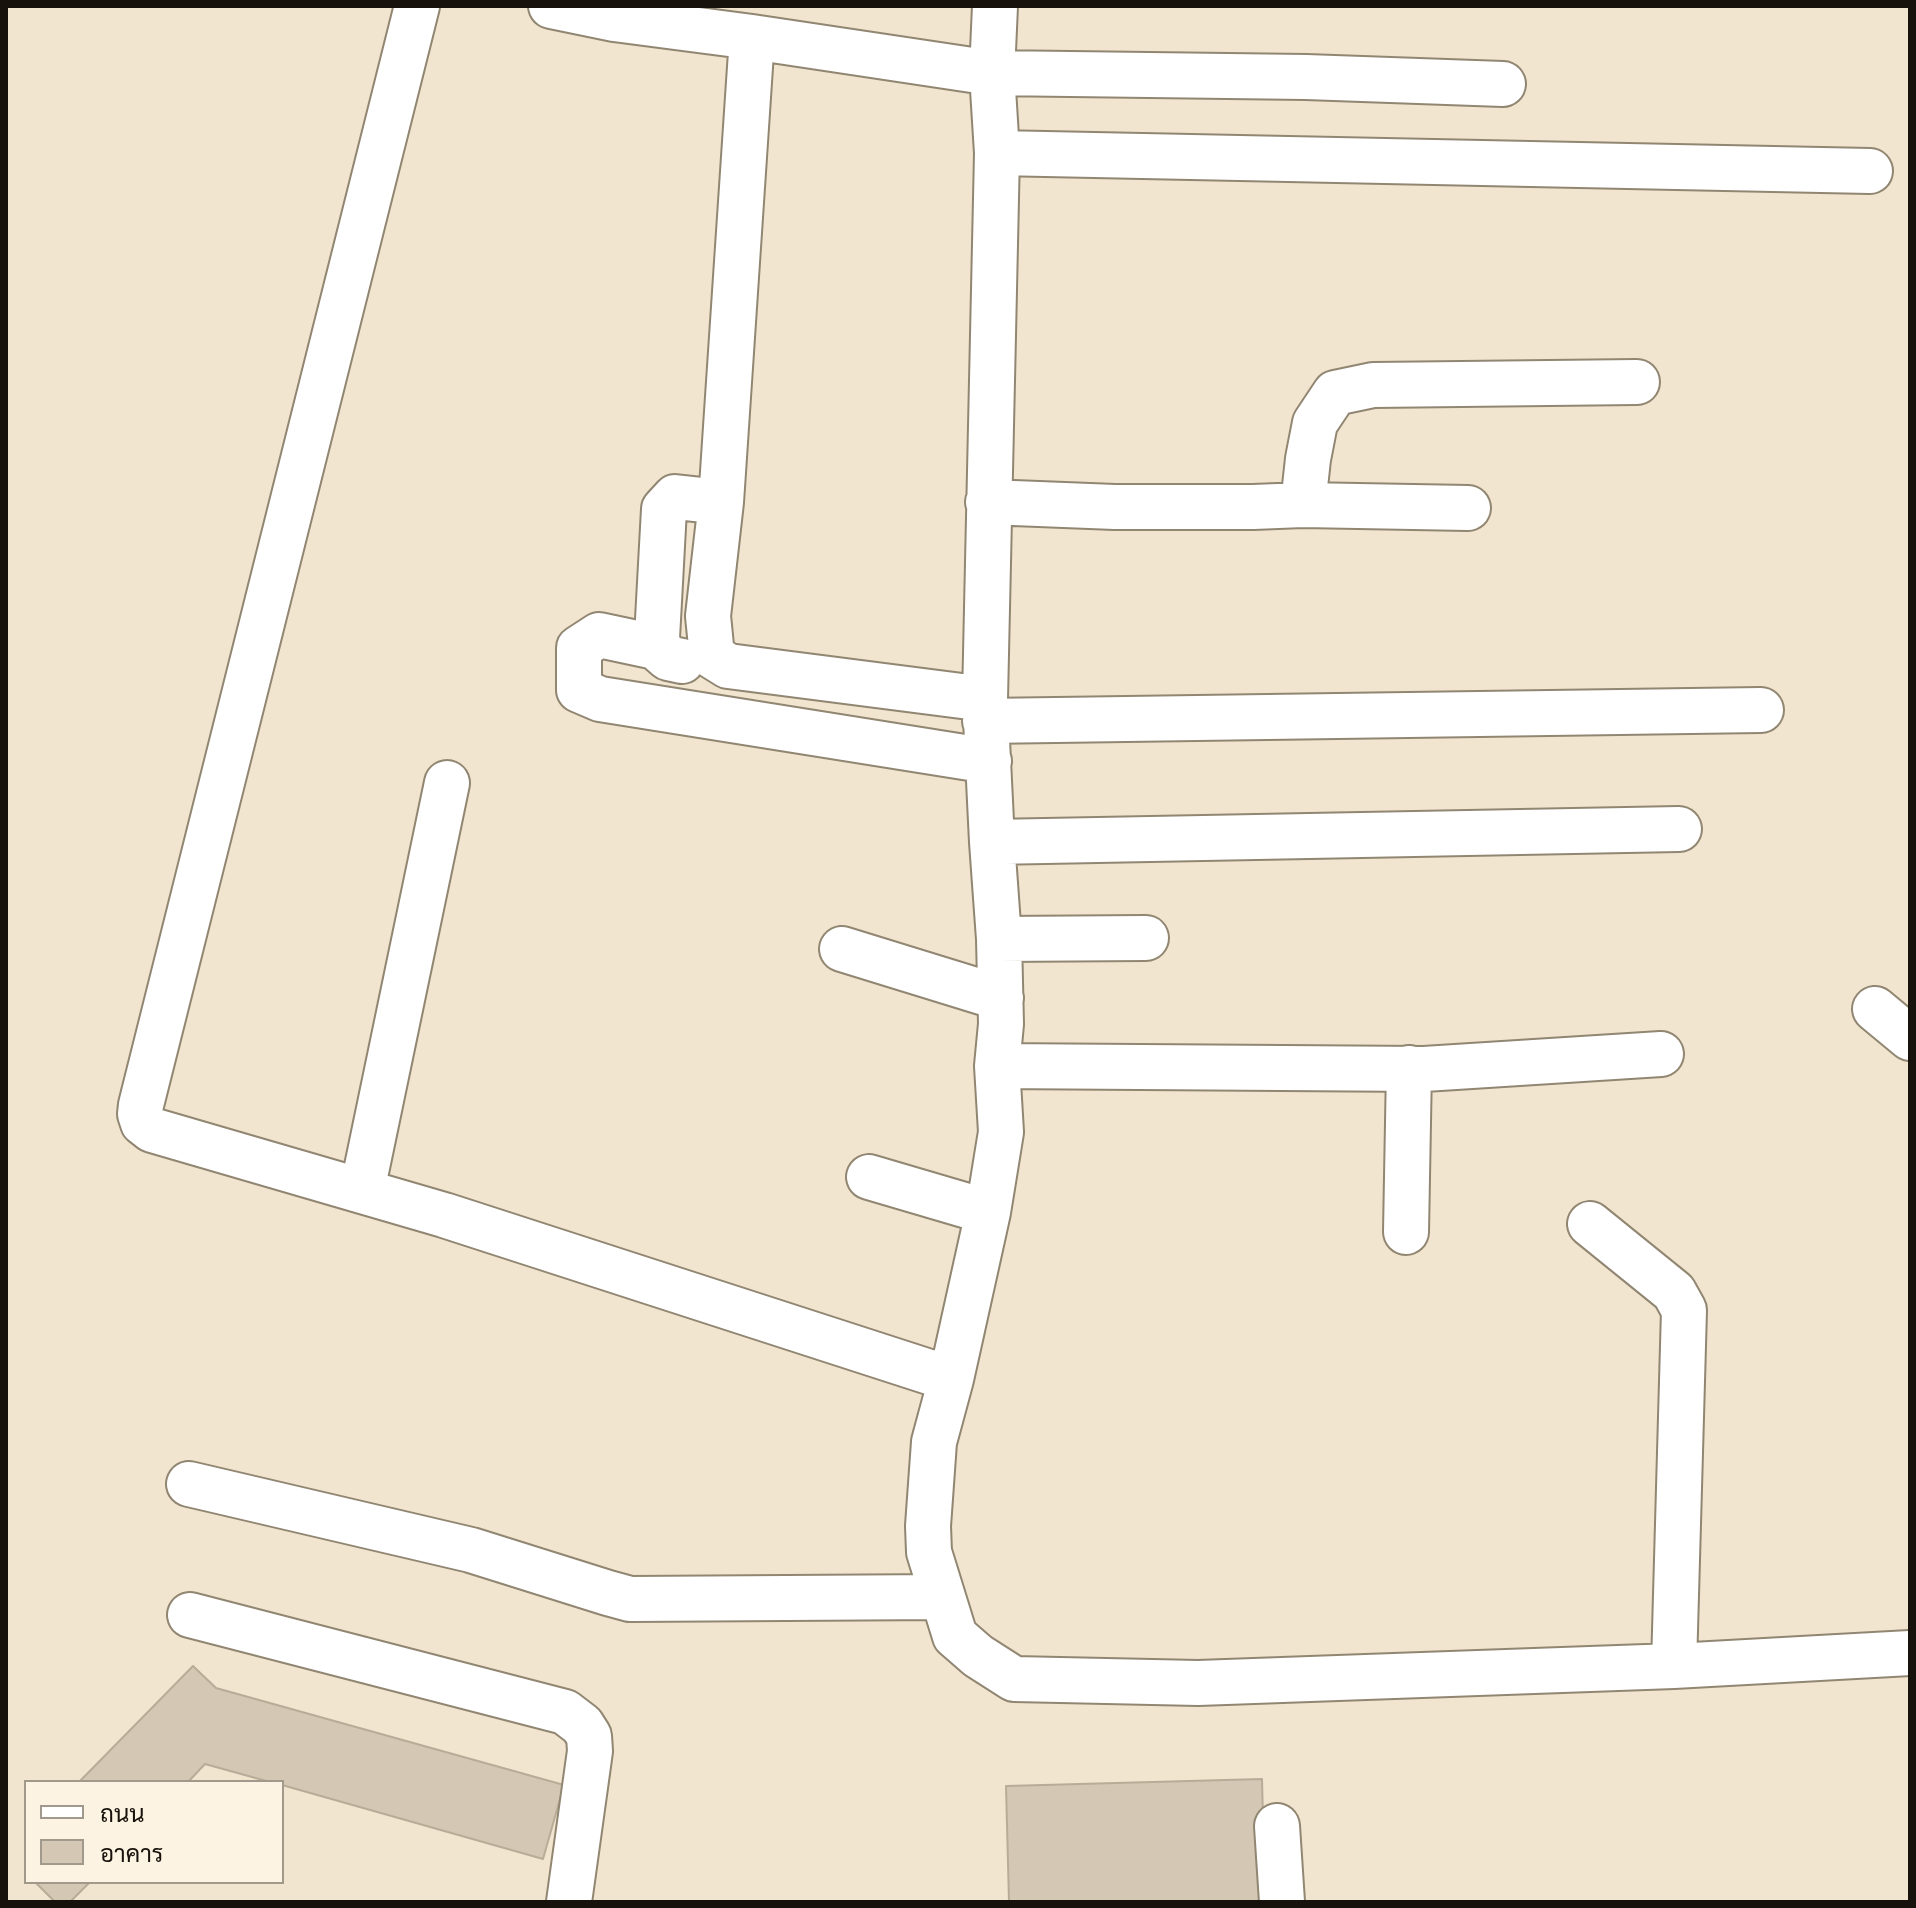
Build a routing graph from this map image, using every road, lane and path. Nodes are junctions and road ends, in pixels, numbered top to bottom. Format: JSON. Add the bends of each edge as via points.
{"nodes":[{"id":1,"x":417,"y":6,"type":"edge"},
{"id":2,"x":551,"y":6,"type":"edge"},
{"id":3,"x":995,"y":6,"type":"edge"},
{"id":4,"x":615,"y":12,"type":"edge"},
{"id":5,"x":752,"y":37,"type":"junction"},
{"id":6,"x":992,"y":73,"type":"junction"},
{"id":7,"x":1503,"y":84,"type":"dead end"},
{"id":8,"x":997,"y":153,"type":"junction"},
{"id":9,"x":1870,"y":171,"type":"dead end"},
{"id":10,"x":1637,"y":382,"type":"dead end"},
{"id":11,"x":721,"y":502,"type":"junction"},
{"id":12,"x":988,"y":502,"type":"junction"},
{"id":13,"x":1303,"y":505,"type":"junction"},
{"id":14,"x":1468,"y":508,"type":"dead end"},
{"id":15,"x":660,"y":648,"type":"junction"},
{"id":16,"x":728,"y":666,"type":"junction"},
{"id":17,"x":877,"y":686,"type":"junction"},
{"id":18,"x":1761,"y":710,"type":"dead end"},
{"id":19,"x":986,"y":727,"type":"junction"},
{"id":20,"x":872,"y":743,"type":"junction"},
{"id":21,"x":447,"y":783,"type":"dead end"},
{"id":22,"x":1679,"y":829,"type":"dead end"},
{"id":23,"x":992,"y":842,"type":"junction"},
{"id":24,"x":1146,"y":938,"type":"dead end"},
{"id":25,"x":999,"y":939,"type":"junction"},
{"id":26,"x":842,"y":949,"type":"dead end"},
{"id":27,"x":1001,"y":998,"type":"junction"},
{"id":28,"x":1875,"y":1009,"type":"dead end"},
{"id":29,"x":1910,"y":1038,"type":"edge"},
{"id":30,"x":1661,"y":1054,"type":"dead end"},
{"id":31,"x":997,"y":1066,"type":"junction"},
{"id":32,"x":1409,"y":1068,"type":"junction"},
{"id":33,"x":869,"y":1177,"type":"dead end"},
{"id":34,"x":362,"y":1191,"type":"junction"},
{"id":35,"x":988,"y":1212,"type":"junction"},
{"id":36,"x":1590,"y":1224,"type":"dead end"},
{"id":37,"x":1406,"y":1232,"type":"dead end"},
{"id":38,"x":951,"y":1379,"type":"junction"},
{"id":39,"x":189,"y":1484,"type":"dead end"},
{"id":40,"x":942,"y":1597,"type":"junction"},
{"id":41,"x":190,"y":1615,"type":"dead end"},
{"id":42,"x":1910,"y":1653,"type":"edge"},
{"id":43,"x":1674,"y":1666,"type":"junction"},
{"id":44,"x":1277,"y":1826,"type":"dead end"},
{"id":45,"x":569,"y":1902,"type":"edge"},
{"id":46,"x":1282,"y":1902,"type":"edge"}],
"edges":[{"from":1,"to":34,"type":"street","via":[[140,1114],[152,1130]]},
{"from":2,"to":4,"type":"street"},
{"from":3,"to":6,"type":"street"},
{"from":4,"to":5,"type":"street"},
{"from":5,"to":6,"type":"street"},
{"from":5,"to":11,"type":"street"},
{"from":6,"to":7,"type":"street"},
{"from":6,"to":8,"type":"street"},
{"from":8,"to":9,"type":"street"},
{"from":8,"to":12,"type":"street"},
{"from":10,"to":13,"type":"street","via":[[1373,385],[1335,393],[1315,423]]},
{"from":11,"to":15,"type":"street","via":[[675,497],[664,509]]},
{"from":11,"to":16,"type":"street","via":[[708,616],[712,656]]},
{"from":12,"to":13,"type":"street"},
{"from":12,"to":19,"type":"street"},
{"from":13,"to":14,"type":"street"},
{"from":15,"to":16,"type":"street","via":[[668,658]]},
{"from":15,"to":20,"type":"street","via":[[599,635],[579,648],[579,690],[600,699]]},
{"from":16,"to":17,"type":"street"},
{"from":17,"to":19,"type":"street"},
{"from":17,"to":20,"type":"street"},
{"from":18,"to":19,"type":"street"},
{"from":19,"to":20,"type":"street"},
{"from":19,"to":23,"type":"street"},
{"from":21,"to":34,"type":"street"},
{"from":22,"to":23,"type":"street"},
{"from":23,"to":25,"type":"street"},
{"from":24,"to":25,"type":"street"},
{"from":25,"to":27,"type":"street"},
{"from":26,"to":27,"type":"street"},
{"from":27,"to":31,"type":"street"},
{"from":28,"to":29,"type":"street"},
{"from":30,"to":32,"type":"street"},
{"from":31,"to":32,"type":"street"},
{"from":31,"to":35,"type":"street","via":[[1001,1132]]},
{"from":32,"to":37,"type":"street"},
{"from":33,"to":35,"type":"street"},
{"from":34,"to":38,"type":"street"},
{"from":35,"to":38,"type":"street"},
{"from":36,"to":43,"type":"street","via":[[1674,1292],[1684,1310]]},
{"from":38,"to":40,"type":"street","via":[[934,1442],[928,1526],[929,1552]]},
{"from":39,"to":40,"type":"street","via":[[471,1550],[630,1599]]},
{"from":40,"to":43,"type":"street","via":[[955,1636],[1014,1679],[1198,1683]]},
{"from":41,"to":45,"type":"street","via":[[565,1712],[582,1725],[590,1751]]},
{"from":42,"to":43,"type":"street"},
{"from":44,"to":46,"type":"street"}]}
